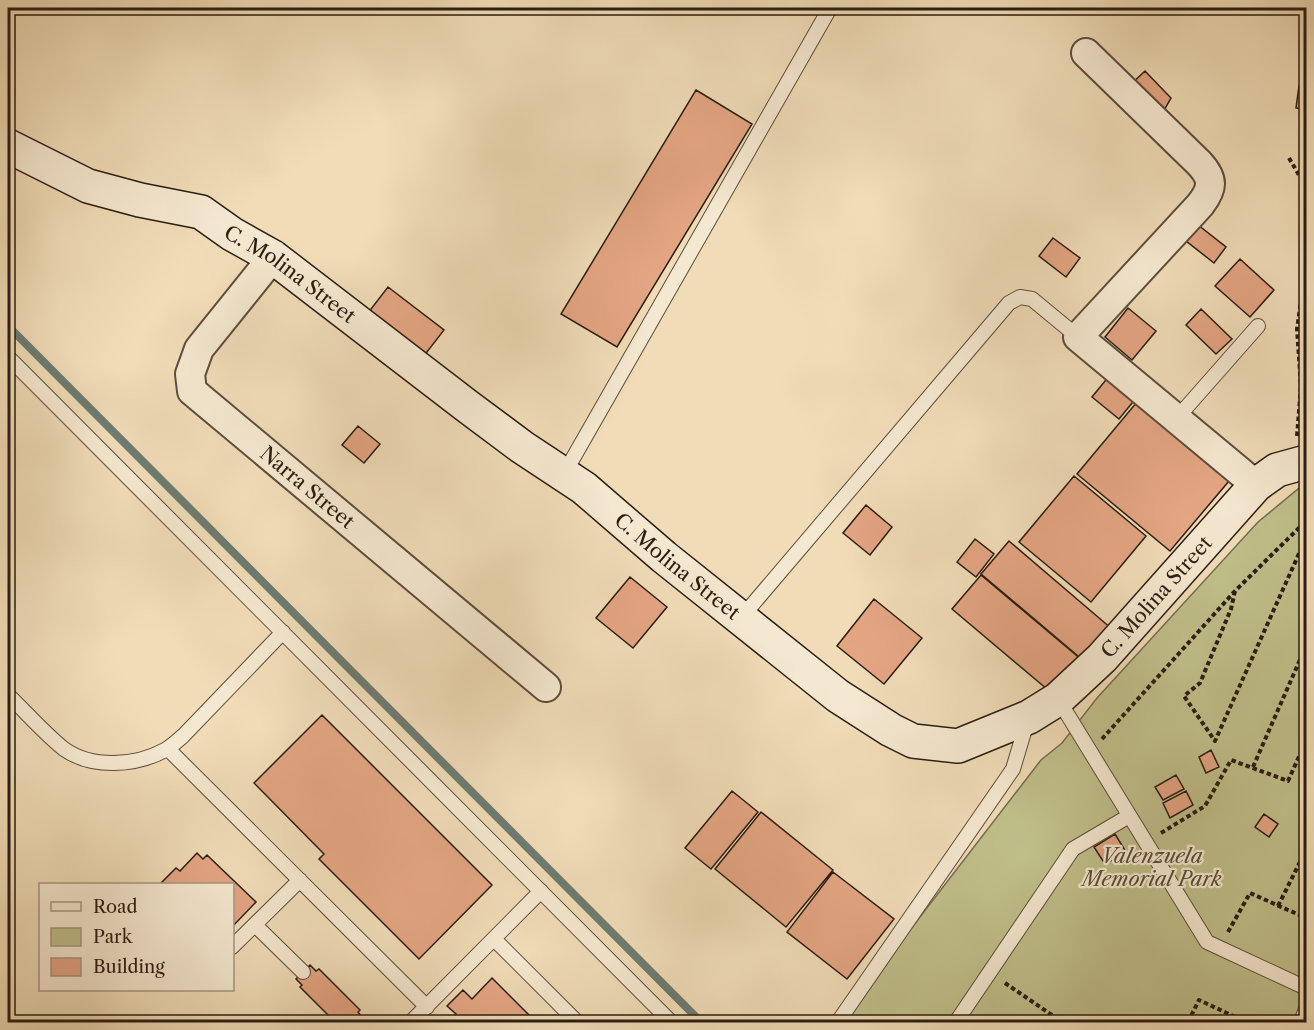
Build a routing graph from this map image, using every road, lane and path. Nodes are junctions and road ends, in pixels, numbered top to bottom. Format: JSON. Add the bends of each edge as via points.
{"nodes":[{"id":1,"x":830,"y":8,"type":"edge"},
{"id":2,"x":1086,"y":53,"type":"dead end"},
{"id":3,"x":8,"y":146,"type":"edge"},
{"id":4,"x":1289,"y":158,"type":"dead end"},
{"id":5,"x":1306,"y":187,"type":"edge"},
{"id":6,"x":273,"y":257,"type":"junction"},
{"id":7,"x":1306,"y":267,"type":"edge"},
{"id":8,"x":1258,"y":326,"type":"dead end"},
{"id":9,"x":1078,"y":337,"type":"junction"},
{"id":10,"x":8,"y":357,"type":"edge"},
{"id":11,"x":1178,"y":418,"type":"junction"},
{"id":12,"x":1300,"y":463,"type":"edge"},
{"id":13,"x":564,"y":474,"type":"junction"},
{"id":14,"x":1256,"y":485,"type":"junction"},
{"id":15,"x":1306,"y":521,"type":"edge"},
{"id":16,"x":1306,"y":538,"type":"edge"},
{"id":17,"x":1235,"y":591,"type":"junction"},
{"id":18,"x":741,"y":618,"type":"junction"},
{"id":19,"x":283,"y":632,"type":"junction"},
{"id":20,"x":1306,"y":646,"type":"edge"},
{"id":21,"x":546,"y":687,"type":"dead end"},
{"id":22,"x":8,"y":695,"type":"edge"},
{"id":23,"x":1058,"y":699,"type":"junction"},
{"id":24,"x":1029,"y":717,"type":"junction"},
{"id":25,"x":1306,"y":741,"type":"edge"},
{"id":26,"x":168,"y":749,"type":"junction"},
{"id":27,"x":1090,"y":754,"type":"junction"},
{"id":28,"x":1253,"y":767,"type":"junction"},
{"id":29,"x":1129,"y":816,"type":"junction"},
{"id":30,"x":1145,"y":842,"type":"junction"},
{"id":31,"x":1306,"y":850,"type":"edge"},
{"id":32,"x":300,"y":880,"type":"junction"},
{"id":33,"x":541,"y":891,"type":"junction"},
{"id":34,"x":1278,"y":906,"type":"junction"},
{"id":35,"x":1306,"y":918,"type":"edge"},
{"id":36,"x":255,"y":925,"type":"junction"},
{"id":37,"x":494,"y":939,"type":"junction"},
{"id":38,"x":234,"y":945,"type":"edge"},
{"id":39,"x":1219,"y":948,"type":"junction"},
{"id":40,"x":303,"y":972,"type":"dead end"},
{"id":41,"x":990,"y":972,"type":"junction"},
{"id":42,"x":1306,"y":988,"type":"edge"},
{"id":43,"x":427,"y":1007,"type":"junction"},
{"id":44,"x":1306,"y":1009,"type":"edge"},
{"id":45,"x":411,"y":1023,"type":"edge"},
{"id":46,"x":577,"y":1023,"type":"edge"},
{"id":47,"x":671,"y":1023,"type":"edge"},
{"id":48,"x":838,"y":1023,"type":"edge"},
{"id":49,"x":956,"y":1023,"type":"edge"},
{"id":50,"x":1062,"y":1023,"type":"edge"},
{"id":51,"x":1188,"y":1023,"type":"edge"},
{"id":52,"x":1246,"y":1023,"type":"edge"},
{"id":53,"x":1300,"y":1023,"type":"edge"}],
"edges":[{"from":1,"to":13,"type":"lane"},
{"from":2,"to":9,"type":"street","via":[[1207,172],[1211,182],[1200,206]]},
{"from":3,"to":6,"type":"street","name":"C. Molina Street","via":[[88,186],[201,212]]},
{"from":4,"to":5,"type":"path"},
{"from":6,"to":13,"type":"street","name":"C. Molina Street","via":[[467,406]]},
{"from":6,"to":21,"type":"street","name":"Narra Street","via":[[199,349],[190,374],[192,391]]},
{"from":7,"to":12,"type":"path","via":[[1297,329]]},
{"from":8,"to":11,"type":"lane"},
{"from":9,"to":11,"type":"street"},
{"from":9,"to":18,"type":"lane","via":[[1032,299],[1020,297],[1009,303]]},
{"from":10,"to":19,"type":"lane"},
{"from":11,"to":14,"type":"street"},
{"from":12,"to":14,"type":"street","name":"C. Molina Street","via":[[1277,470]]},
{"from":13,"to":18,"type":"street","name":"C. Molina Street"},
{"from":14,"to":23,"type":"street","name":"C. Molina Street","via":[[1102,658]]},
{"from":15,"to":17,"type":"path"},
{"from":16,"to":17,"type":"path","via":[[1215,741],[1184,696],[1200,683]]},
{"from":17,"to":27,"type":"path"},
{"from":18,"to":24,"type":"street","name":"C. Molina Street","via":[[838,696],[913,741],[958,746]]},
{"from":19,"to":26,"type":"lane"},
{"from":19,"to":33,"type":"lane"},
{"from":20,"to":28,"type":"path"},
{"from":22,"to":26,"type":"lane","via":[[65,749],[81,757],[133,762]]},
{"from":23,"to":24,"type":"street","name":"C. Molina Street"},
{"from":23,"to":27,"type":"lane"},
{"from":24,"to":48,"type":"lane","via":[[1013,769]]},
{"from":25,"to":28,"type":"path","via":[[1288,781]]},
{"from":26,"to":32,"type":"lane"},
{"from":27,"to":29,"type":"lane"},
{"from":28,"to":30,"type":"path","via":[[1231,760],[1205,806]]},
{"from":29,"to":30,"type":"lane"},
{"from":29,"to":41,"type":"lane","via":[[1073,849]]},
{"from":30,"to":39,"type":"lane","via":[[1207,942]]},
{"from":31,"to":34,"type":"path"},
{"from":32,"to":36,"type":"lane"},
{"from":32,"to":43,"type":"lane"},
{"from":33,"to":37,"type":"lane"},
{"from":33,"to":47,"type":"lane"},
{"from":34,"to":35,"type":"path"},
{"from":34,"to":39,"type":"path","via":[[1250,893]]},
{"from":36,"to":38,"type":"lane"},
{"from":36,"to":40,"type":"lane"},
{"from":37,"to":43,"type":"lane"},
{"from":37,"to":46,"type":"lane"},
{"from":39,"to":42,"type":"lane"},
{"from":41,"to":49,"type":"lane"},
{"from":41,"to":50,"type":"path"},
{"from":43,"to":45,"type":"lane"},
{"from":44,"to":53,"type":"lane"},
{"from":51,"to":52,"type":"path","via":[[1199,1000]]}]}
